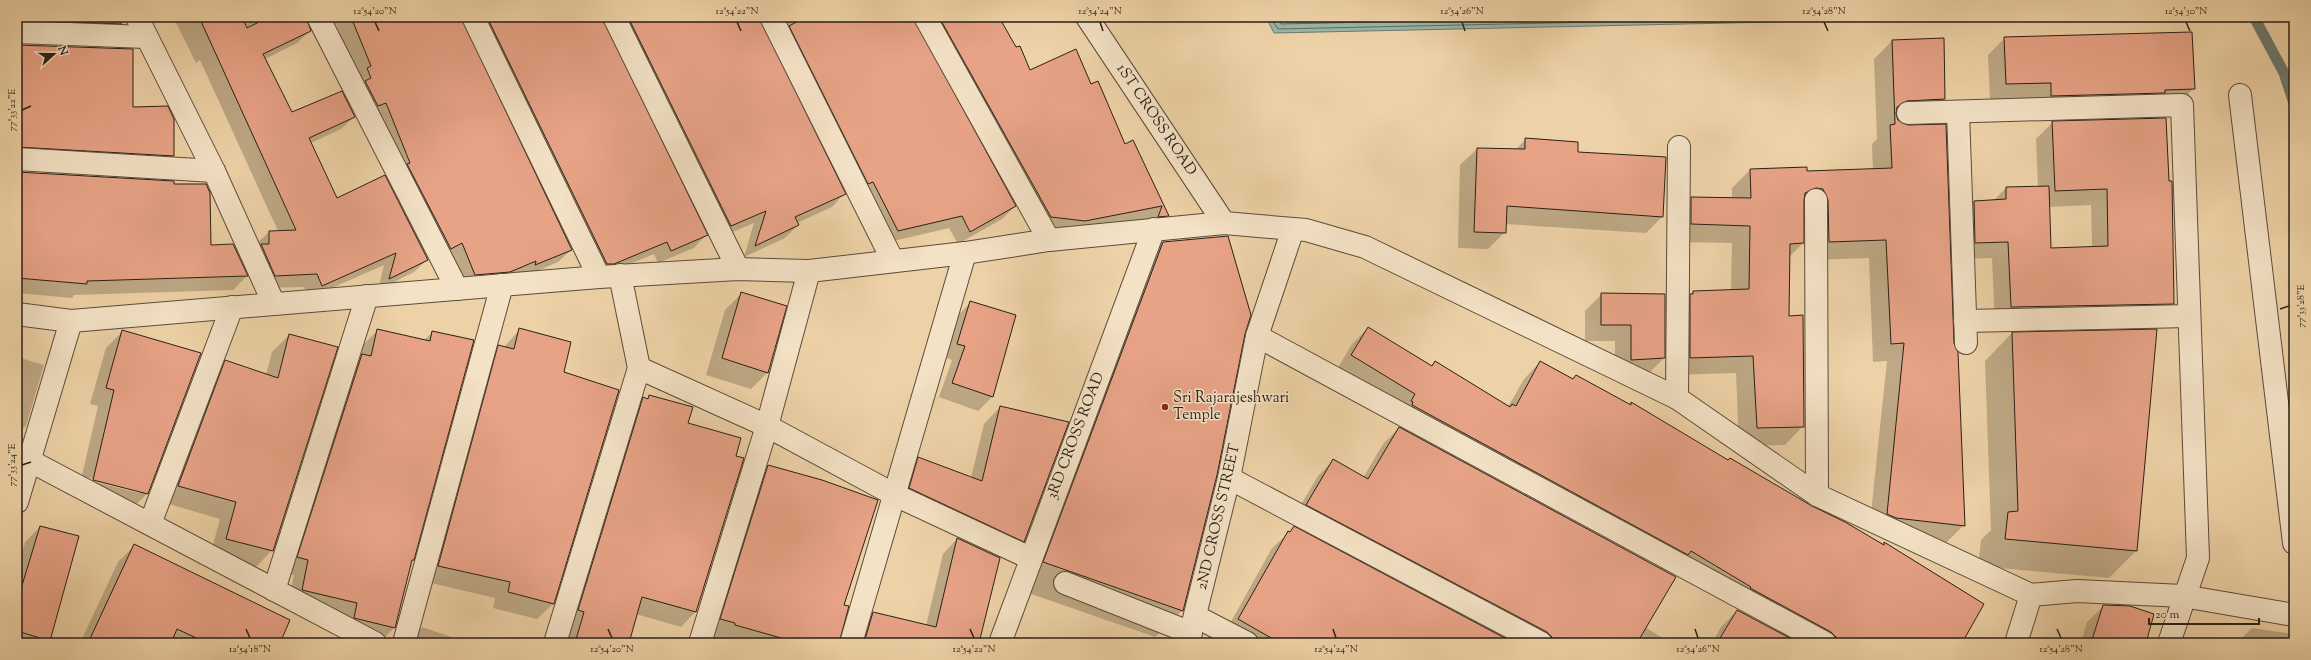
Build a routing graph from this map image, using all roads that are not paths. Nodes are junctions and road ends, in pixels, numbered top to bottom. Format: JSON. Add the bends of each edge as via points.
{"nodes":[{"id":1,"x":137,"y":17,"type":"edge"},
{"id":2,"x":318,"y":17,"type":"edge"},
{"id":3,"x":473,"y":17,"type":"edge"},
{"id":4,"x":614,"y":17,"type":"edge"},
{"id":5,"x":771,"y":17,"type":"edge"},
{"id":6,"x":925,"y":17,"type":"edge"},
{"id":7,"x":1087,"y":17,"type":"edge"},
{"id":8,"x":17,"y":32,"type":"edge"},
{"id":9,"x":146,"y":37,"type":"junction"},
{"id":10,"x":2240,"y":95,"type":"dead end"},
{"id":11,"x":1958,"y":112,"type":"junction"},
{"id":12,"x":1908,"y":113,"type":"dead end"},
{"id":13,"x":1679,"y":147,"type":"dead end"},
{"id":14,"x":17,"y":159,"type":"edge"},
{"id":15,"x":214,"y":171,"type":"junction"},
{"id":16,"x":1816,"y":200,"type":"dead end"},
{"id":17,"x":1224,"y":223,"type":"junction"},
{"id":18,"x":1154,"y":229,"type":"junction"},
{"id":19,"x":1293,"y":229,"type":"junction"},
{"id":20,"x":1049,"y":240,"type":"junction"},
{"id":21,"x":965,"y":252,"type":"junction"},
{"id":22,"x":893,"y":262,"type":"junction"},
{"id":23,"x":738,"y":269,"type":"junction"},
{"id":24,"x":809,"y":271,"type":"junction"},
{"id":25,"x":610,"y":276,"type":"junction"},
{"id":26,"x":502,"y":285,"type":"junction"},
{"id":27,"x":456,"y":289,"type":"junction"},
{"id":28,"x":367,"y":296,"type":"junction"},
{"id":29,"x":274,"y":304,"type":"junction"},
{"id":30,"x":232,"y":307,"type":"junction"},
{"id":31,"x":17,"y":314,"type":"edge"},
{"id":32,"x":2189,"y":316,"type":"junction"},
{"id":33,"x":71,"y":321,"type":"junction"},
{"id":34,"x":1965,"y":321,"type":"junction"},
{"id":35,"x":1257,"y":336,"type":"junction"},
{"id":36,"x":1966,"y":343,"type":"dead end"},
{"id":37,"x":639,"y":368,"type":"junction"},
{"id":38,"x":1676,"y":398,"type":"junction"},
{"id":39,"x":767,"y":426,"type":"junction"},
{"id":40,"x":24,"y":458,"type":"edge"},
{"id":41,"x":1229,"y":478,"type":"junction"},
{"id":42,"x":895,"y":495,"type":"junction"},
{"id":43,"x":1817,"y":495,"type":"junction"},
{"id":44,"x":17,"y":502,"type":"edge"},
{"id":45,"x":150,"y":524,"type":"junction"},
{"id":46,"x":2294,"y":543,"type":"edge"},
{"id":47,"x":1030,"y":558,"type":"junction"},
{"id":48,"x":1066,"y":583,"type":"dead end"},
{"id":49,"x":274,"y":590,"type":"junction"},
{"id":50,"x":2031,"y":595,"type":"junction"},
{"id":51,"x":2183,"y":596,"type":"junction"},
{"id":52,"x":2294,"y":615,"type":"edge"},
{"id":53,"x":1191,"y":630,"type":"edge"},
{"id":54,"x":375,"y":643,"type":"edge"},
{"id":55,"x":404,"y":643,"type":"edge"},
{"id":56,"x":555,"y":643,"type":"edge"},
{"id":57,"x":700,"y":643,"type":"edge"},
{"id":58,"x":851,"y":643,"type":"edge"},
{"id":59,"x":1000,"y":643,"type":"edge"},
{"id":60,"x":1247,"y":643,"type":"edge"},
{"id":61,"x":1541,"y":643,"type":"edge"},
{"id":62,"x":1825,"y":643,"type":"edge"},
{"id":63,"x":2016,"y":643,"type":"edge"},
{"id":64,"x":2169,"y":643,"type":"edge"}],
"edges":[{"from":1,"to":9,"type":"street"},
{"from":2,"to":27,"type":"street"},
{"from":3,"to":25,"type":"street"},
{"from":4,"to":23,"type":"street"},
{"from":5,"to":22,"type":"street"},
{"from":6,"to":20,"type":"street"},
{"from":7,"to":17,"type":"street","name":"1ST CROSS ROAD"},
{"from":8,"to":9,"type":"street"},
{"from":9,"to":15,"type":"street"},
{"from":10,"to":46,"type":"street"},
{"from":11,"to":12,"type":"street"},
{"from":11,"to":32,"type":"street","via":[[2182,105]]},
{"from":11,"to":34,"type":"street"},
{"from":13,"to":38,"type":"street"},
{"from":14,"to":15,"type":"street"},
{"from":15,"to":29,"type":"street"},
{"from":16,"to":43,"type":"street"},
{"from":17,"to":18,"type":"street"},
{"from":17,"to":19,"type":"street"},
{"from":18,"to":20,"type":"street"},
{"from":18,"to":47,"type":"street","name":"3RD CROSS ROAD"},
{"from":19,"to":35,"type":"street","name":"2ND CROSS STREET"},
{"from":19,"to":38,"type":"street","via":[[1306,230],[1365,247]]},
{"from":20,"to":21,"type":"street"},
{"from":21,"to":22,"type":"street"},
{"from":21,"to":42,"type":"street"},
{"from":22,"to":24,"type":"street"},
{"from":23,"to":24,"type":"street"},
{"from":23,"to":25,"type":"street"},
{"from":24,"to":39,"type":"street"},
{"from":25,"to":26,"type":"street"},
{"from":25,"to":37,"type":"street"},
{"from":26,"to":27,"type":"street"},
{"from":26,"to":55,"type":"street"},
{"from":27,"to":28,"type":"street"},
{"from":28,"to":29,"type":"street"},
{"from":28,"to":49,"type":"street"},
{"from":29,"to":30,"type":"street"},
{"from":30,"to":33,"type":"street"},
{"from":30,"to":45,"type":"street"},
{"from":31,"to":33,"type":"street"},
{"from":32,"to":34,"type":"street"},
{"from":32,"to":51,"type":"street","via":[[2198,558]]},
{"from":33,"to":40,"type":"street"},
{"from":34,"to":36,"type":"street"},
{"from":35,"to":41,"type":"street","name":"2ND CROSS STREET"},
{"from":35,"to":62,"type":"street"},
{"from":37,"to":39,"type":"street"},
{"from":37,"to":56,"type":"street"},
{"from":38,"to":43,"type":"street"},
{"from":39,"to":42,"type":"street"},
{"from":39,"to":57,"type":"street"},
{"from":40,"to":44,"type":"street"},
{"from":40,"to":45,"type":"street"},
{"from":41,"to":53,"type":"street","name":"2ND CROSS STREET"},
{"from":41,"to":61,"type":"street"},
{"from":42,"to":47,"type":"street"},
{"from":42,"to":58,"type":"street"},
{"from":43,"to":50,"type":"street"},
{"from":45,"to":49,"type":"street"},
{"from":47,"to":59,"type":"street","name":"3RD CROSS ROAD"},
{"from":48,"to":53,"type":"street"},
{"from":49,"to":54,"type":"street"},
{"from":50,"to":51,"type":"street","via":[[2077,591]]},
{"from":50,"to":63,"type":"street"},
{"from":51,"to":52,"type":"street"},
{"from":51,"to":64,"type":"street"},
{"from":53,"to":60,"type":"street"}]}
